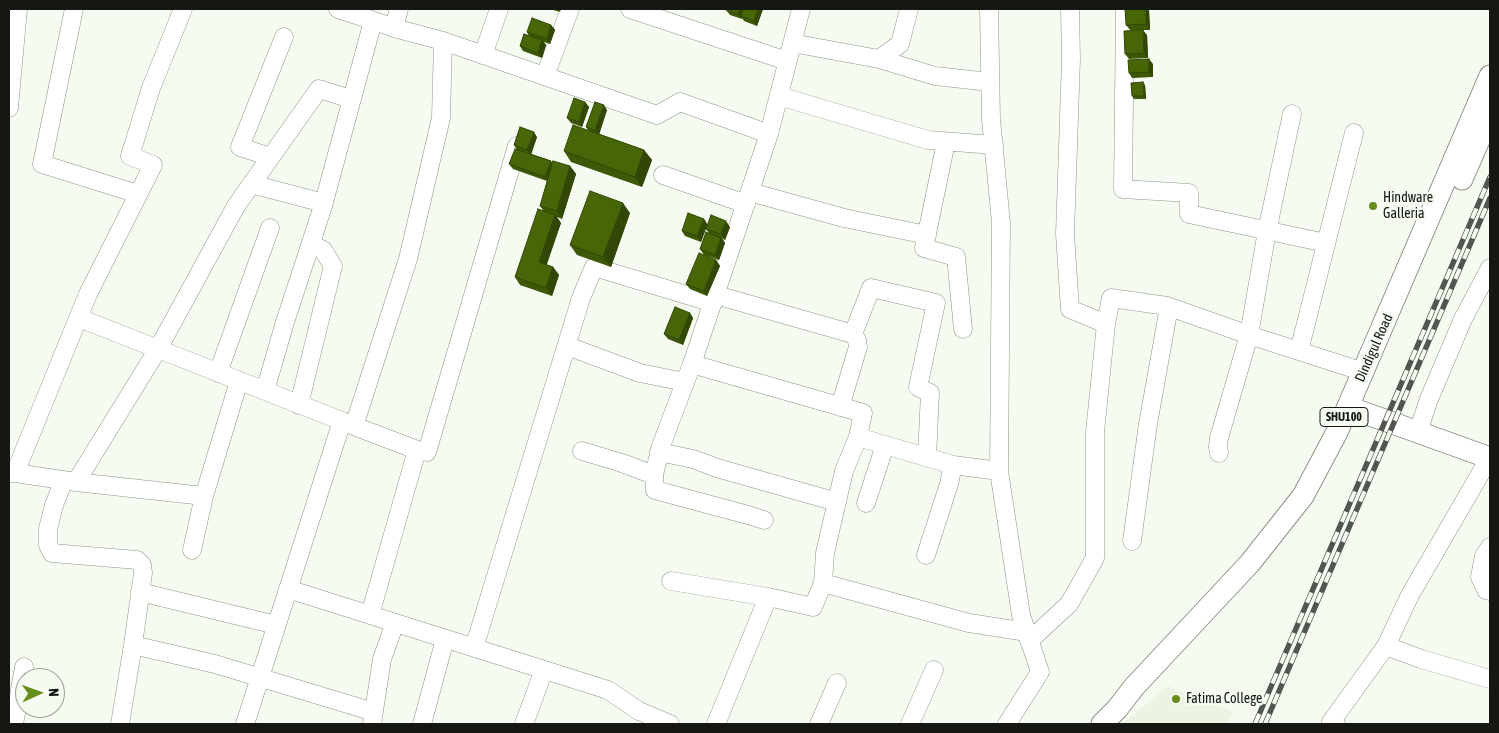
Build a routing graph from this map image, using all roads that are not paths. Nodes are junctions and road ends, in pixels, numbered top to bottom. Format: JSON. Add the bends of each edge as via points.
{"nodes":[{"id":1,"x":74,"y":9,"type":"edge"},
{"id":2,"x":183,"y":9,"type":"edge"},
{"id":3,"x":338,"y":9,"type":"edge"},
{"id":4,"x":399,"y":9,"type":"edge"},
{"id":5,"x":499,"y":9,"type":"edge"},
{"id":6,"x":570,"y":9,"type":"edge"},
{"id":7,"x":630,"y":9,"type":"edge"},
{"id":8,"x":801,"y":9,"type":"edge"},
{"id":9,"x":909,"y":9,"type":"edge"},
{"id":10,"x":989,"y":9,"type":"edge"},
{"id":11,"x":1070,"y":9,"type":"edge"},
{"id":12,"x":1125,"y":9,"type":"edge"},
{"id":13,"x":14,"y":14,"type":"edge"},
{"id":14,"x":373,"y":21,"type":"junction"},
{"id":15,"x":394,"y":28,"type":"junction"},
{"id":16,"x":284,"y":37,"type":"dead end"},
{"id":17,"x":443,"y":41,"type":"junction"},
{"id":18,"x":792,"y":43,"type":"junction"},
{"id":19,"x":483,"y":55,"type":"junction"},
{"id":20,"x":879,"y":59,"type":"junction"},
{"id":21,"x":787,"y":61,"type":"junction"},
{"id":22,"x":10,"y":72,"type":"edge"},
{"id":23,"x":545,"y":76,"type":"junction"},
{"id":24,"x":1490,"y":76,"type":"edge"},
{"id":25,"x":990,"y":82,"type":"junction"},
{"id":26,"x":778,"y":96,"type":"junction"},
{"id":27,"x":351,"y":98,"type":"junction"},
{"id":28,"x":9,"y":108,"type":"edge"},
{"id":29,"x":1292,"y":114,"type":"dead end"},
{"id":30,"x":1490,"y":115,"type":"edge"},
{"id":31,"x":1354,"y":133,"type":"dead end"},
{"id":32,"x":769,"y":134,"type":"junction"},
{"id":33,"x":946,"y":142,"type":"junction"},
{"id":34,"x":994,"y":145,"type":"junction"},
{"id":35,"x":517,"y":146,"type":"edge"},
{"id":36,"x":270,"y":157,"type":"junction"},
{"id":37,"x":663,"y":175,"type":"dead end"},
{"id":38,"x":251,"y":184,"type":"junction"},
{"id":39,"x":138,"y":194,"type":"junction"},
{"id":40,"x":748,"y":198,"type":"junction"},
{"id":41,"x":324,"y":203,"type":"junction"},
{"id":42,"x":270,"y":228,"type":"dead end"},
{"id":43,"x":1267,"y":231,"type":"junction"},
{"id":44,"x":927,"y":235,"type":"junction"},
{"id":45,"x":1326,"y":243,"type":"junction"},
{"id":46,"x":311,"y":244,"type":"junction"},
{"id":47,"x":1490,"y":268,"type":"edge"},
{"id":48,"x":714,"y":299,"type":"junction"},
{"id":49,"x":1169,"y":307,"type":"junction"},
{"id":50,"x":78,"y":318,"type":"junction"},
{"id":51,"x":1106,"y":324,"type":"junction"},
{"id":52,"x":963,"y":329,"type":"dead end"},
{"id":53,"x":853,"y":334,"type":"junction"},
{"id":54,"x":1249,"y":335,"type":"junction"},
{"id":55,"x":567,"y":346,"type":"junction"},
{"id":56,"x":158,"y":349,"type":"junction"},
{"id":57,"x":1298,"y":350,"type":"junction"},
{"id":58,"x":692,"y":364,"type":"junction"},
{"id":59,"x":1364,"y":372,"type":"junction"},
{"id":60,"x":218,"y":373,"type":"junction"},
{"id":61,"x":239,"y":381,"type":"junction"},
{"id":62,"x":685,"y":382,"type":"junction"},
{"id":63,"x":265,"y":391,"type":"junction"},
{"id":64,"x":299,"y":404,"type":"junction"},
{"id":65,"x":840,"y":407,"type":"junction"},
{"id":66,"x":1354,"y":409,"type":"junction"},
{"id":67,"x":348,"y":423,"type":"junction"},
{"id":68,"x":1418,"y":432,"type":"junction"},
{"id":69,"x":858,"y":437,"type":"junction"},
{"id":70,"x":886,"y":445,"type":"junction"},
{"id":71,"x":417,"y":450,"type":"junction"},
{"id":72,"x":582,"y":451,"type":"dead end"},
{"id":73,"x":659,"y":452,"type":"junction"},
{"id":74,"x":1219,"y":453,"type":"dead end"},
{"id":75,"x":927,"y":457,"type":"junction"},
{"id":76,"x":1490,"y":457,"type":"edge"},
{"id":77,"x":953,"y":465,"type":"junction"},
{"id":78,"x":999,"y":471,"type":"junction"},
{"id":79,"x":12,"y":473,"type":"edge"},
{"id":80,"x":654,"y":475,"type":"junction"},
{"id":81,"x":70,"y":481,"type":"junction"},
{"id":82,"x":204,"y":496,"type":"junction"},
{"id":83,"x":837,"y":502,"type":"junction"},
{"id":84,"x":866,"y":503,"type":"dead end"},
{"id":85,"x":764,"y":520,"type":"dead end"},
{"id":86,"x":1132,"y":541,"type":"dead end"},
{"id":87,"x":1490,"y":547,"type":"edge"},
{"id":88,"x":192,"y":550,"type":"dead end"},
{"id":89,"x":926,"y":555,"type":"dead end"},
{"id":90,"x":671,"y":581,"type":"dead end"},
{"id":91,"x":823,"y":584,"type":"junction"},
{"id":92,"x":288,"y":589,"type":"junction"},
{"id":93,"x":1490,"y":591,"type":"edge"},
{"id":94,"x":140,"y":592,"type":"junction"},
{"id":95,"x":768,"y":597,"type":"junction"},
{"id":96,"x":370,"y":615,"type":"junction"},
{"id":97,"x":395,"y":623,"type":"junction"},
{"id":98,"x":276,"y":625,"type":"junction"},
{"id":99,"x":1028,"y":636,"type":"junction"},
{"id":100,"x":445,"y":639,"type":"junction"},
{"id":101,"x":133,"y":645,"type":"junction"},
{"id":102,"x":1386,"y":646,"type":"junction"},
{"id":103,"x":474,"y":648,"type":"junction"},
{"id":104,"x":24,"y":667,"type":"dead end"},
{"id":105,"x":544,"y":670,"type":"junction"},
{"id":106,"x":934,"y":670,"type":"dead end"},
{"id":107,"x":259,"y":678,"type":"junction"},
{"id":108,"x":1490,"y":679,"type":"edge"},
{"id":109,"x":837,"y":683,"type":"dead end"},
{"id":110,"x":373,"y":718,"type":"edge"},
{"id":111,"x":14,"y":724,"type":"edge"},
{"id":112,"x":120,"y":724,"type":"edge"},
{"id":113,"x":245,"y":724,"type":"edge"},
{"id":114,"x":422,"y":724,"type":"edge"},
{"id":115,"x":524,"y":724,"type":"edge"},
{"id":116,"x":670,"y":724,"type":"edge"},
{"id":117,"x":716,"y":724,"type":"edge"},
{"id":118,"x":819,"y":724,"type":"edge"},
{"id":119,"x":910,"y":724,"type":"edge"},
{"id":120,"x":1007,"y":724,"type":"edge"},
{"id":121,"x":1102,"y":724,"type":"edge"},
{"id":122,"x":1336,"y":724,"type":"edge"}],
"edges":[{"from":1,"to":39,"type":"street","via":[[42,164]]},
{"from":2,"to":39,"type":"street","via":[[130,156],[153,165]]},
{"from":3,"to":14,"type":"street"},
{"from":4,"to":15,"type":"street"},
{"from":5,"to":19,"type":"street"},
{"from":6,"to":23,"type":"street"},
{"from":7,"to":21,"type":"street"},
{"from":8,"to":18,"type":"street"},
{"from":9,"to":20,"type":"street","via":[[900,44]]},
{"from":10,"to":25,"type":"street"},
{"from":11,"to":51,"type":"street","via":[[1065,234],[1070,309]]},
{"from":12,"to":43,"type":"street","via":[[1123,189],[1189,193],[1189,214]]},
{"from":13,"to":22,"type":"street"},
{"from":14,"to":15,"type":"street"},
{"from":14,"to":27,"type":"street"},
{"from":15,"to":17,"type":"street"},
{"from":16,"to":36,"type":"street","via":[[240,147]]},
{"from":17,"to":19,"type":"street"},
{"from":17,"to":67,"type":"street","via":[[441,118],[408,259]]},
{"from":18,"to":20,"type":"street"},
{"from":18,"to":21,"type":"street"},
{"from":19,"to":23,"type":"street"},
{"from":20,"to":25,"type":"street","via":[[935,76]]},
{"from":21,"to":26,"type":"street"},
{"from":22,"to":28,"type":"street"},
{"from":23,"to":32,"type":"street","via":[[657,115],[680,102]]},
{"from":24,"to":59,"type":"main road","name":"Dindigul Road","number":"SHU100"},
{"from":25,"to":34,"type":"street"},
{"from":26,"to":32,"type":"street"},
{"from":26,"to":33,"type":"street","via":[[920,138]]},
{"from":27,"to":36,"type":"street","via":[[319,88]]},
{"from":27,"to":41,"type":"street"},
{"from":29,"to":43,"type":"street"},
{"from":30,"to":66,"type":"main road","name":"Dindigul Road","number":"SHU100"},
{"from":31,"to":45,"type":"street"},
{"from":32,"to":40,"type":"street"},
{"from":33,"to":34,"type":"street"},
{"from":33,"to":44,"type":"street"},
{"from":34,"to":78,"type":"street","via":[[1001,223]]},
{"from":35,"to":71,"type":"street","via":[[427,452]]},
{"from":36,"to":38,"type":"street"},
{"from":37,"to":40,"type":"street"},
{"from":38,"to":41,"type":"street"},
{"from":38,"to":56,"type":"street"},
{"from":39,"to":50,"type":"street"},
{"from":40,"to":44,"type":"street"},
{"from":40,"to":48,"type":"street"},
{"from":41,"to":46,"type":"street"},
{"from":42,"to":60,"type":"street"},
{"from":43,"to":45,"type":"street"},
{"from":43,"to":54,"type":"street"},
{"from":44,"to":52,"type":"street","via":[[924,248],[956,257]]},
{"from":45,"to":57,"type":"street"},
{"from":46,"to":63,"type":"street"},
{"from":46,"to":64,"type":"street","via":[[323,250],[333,266]]},
{"from":47,"to":68,"type":"street","via":[[1463,318]]},
{"from":48,"to":53,"type":"street"},
{"from":48,"to":55,"type":"street","via":[[594,267]]},
{"from":48,"to":58,"type":"street"},
{"from":49,"to":51,"type":"street","via":[[1111,298]]},
{"from":49,"to":54,"type":"street"},
{"from":49,"to":86,"type":"street"},
{"from":50,"to":56,"type":"street"},
{"from":50,"to":79,"type":"street"},
{"from":51,"to":99,"type":"street","via":[[1095,432],[1095,558],[1069,604]]},
{"from":53,"to":65,"type":"street","via":[[858,347]]},
{"from":53,"to":75,"type":"street","via":[[871,288],[936,303],[918,387],[930,393]]},
{"from":54,"to":57,"type":"street"},
{"from":54,"to":74,"type":"street","via":[[1219,438]]},
{"from":55,"to":62,"type":"street","via":[[640,372]]},
{"from":55,"to":103,"type":"street"},
{"from":56,"to":60,"type":"street"},
{"from":56,"to":81,"type":"street"},
{"from":57,"to":59,"type":"street"},
{"from":58,"to":62,"type":"street"},
{"from":58,"to":65,"type":"street"},
{"from":59,"to":66,"type":"main road","name":"Dindigul Road","number":"SHU100"},
{"from":60,"to":61,"type":"street"},
{"from":61,"to":63,"type":"street"},
{"from":61,"to":82,"type":"street"},
{"from":62,"to":73,"type":"street"},
{"from":63,"to":64,"type":"street"},
{"from":64,"to":67,"type":"street"},
{"from":65,"to":69,"type":"street","via":[[863,413]]},
{"from":66,"to":68,"type":"main road"},
{"from":66,"to":121,"type":"main road","name":"Dindigul Road","number":"SHU100","via":[[1337,432],[1303,496],[1250,563]]},
{"from":67,"to":71,"type":"street"},
{"from":67,"to":92,"type":"street"},
{"from":68,"to":76,"type":"main road"},
{"from":69,"to":70,"type":"street"},
{"from":69,"to":83,"type":"street","via":[[844,471]]},
{"from":70,"to":75,"type":"street"},
{"from":70,"to":84,"type":"street"},
{"from":71,"to":96,"type":"street"},
{"from":72,"to":80,"type":"street"},
{"from":73,"to":80,"type":"street"},
{"from":73,"to":83,"type":"street"},
{"from":75,"to":77,"type":"street"},
{"from":76,"to":102,"type":"street","via":[[1410,595]]},
{"from":77,"to":78,"type":"street"},
{"from":77,"to":89,"type":"street"},
{"from":78,"to":99,"type":"street","via":[[1021,614]]},
{"from":79,"to":81,"type":"street"},
{"from":80,"to":85,"type":"street","via":[[655,490]]},
{"from":81,"to":82,"type":"street"},
{"from":81,"to":94,"type":"street","via":[[54,505],[48,529],[48,545],[52,553],[137,560],[142,565]]},
{"from":82,"to":88,"type":"street"},
{"from":83,"to":91,"type":"street","via":[[824,553]]},
{"from":87,"to":93,"type":"street","via":[[1484,556],[1480,577],[1486,590]]},
{"from":90,"to":95,"type":"street"},
{"from":91,"to":95,"type":"street","via":[[813,607]]},
{"from":91,"to":99,"type":"street"},
{"from":92,"to":96,"type":"street"},
{"from":92,"to":98,"type":"street"},
{"from":94,"to":98,"type":"street"},
{"from":94,"to":101,"type":"street"},
{"from":95,"to":117,"type":"street"},
{"from":96,"to":97,"type":"street"},
{"from":97,"to":100,"type":"street"},
{"from":97,"to":110,"type":"street","via":[[382,659]]},
{"from":98,"to":107,"type":"street"},
{"from":99,"to":120,"type":"street","via":[[1040,672]]},
{"from":100,"to":103,"type":"street"},
{"from":100,"to":114,"type":"street"},
{"from":101,"to":107,"type":"street"},
{"from":101,"to":112,"type":"street"},
{"from":102,"to":108,"type":"street"},
{"from":102,"to":122,"type":"street","via":[[1331,722]]},
{"from":103,"to":105,"type":"street"},
{"from":104,"to":111,"type":"street"},
{"from":105,"to":115,"type":"street"},
{"from":105,"to":116,"type":"street","via":[[608,690],[639,711]]},
{"from":106,"to":119,"type":"street"},
{"from":107,"to":110,"type":"street"},
{"from":107,"to":113,"type":"street"},
{"from":109,"to":118,"type":"street"}]}
